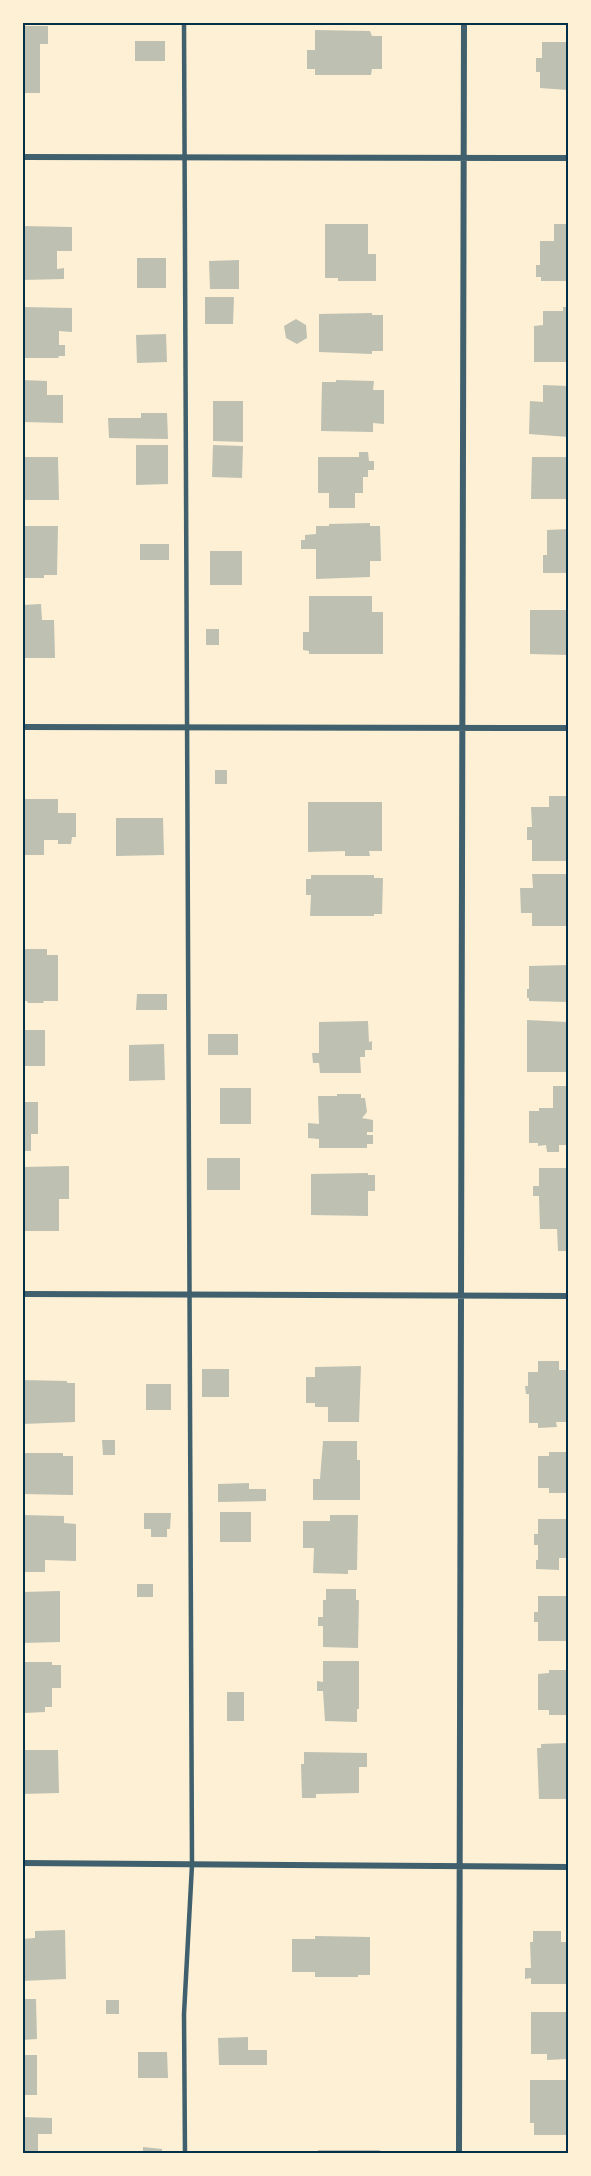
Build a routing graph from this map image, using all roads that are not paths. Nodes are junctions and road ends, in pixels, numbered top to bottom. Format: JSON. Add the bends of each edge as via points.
{"nodes":[{"id":1,"x":184,"y":22,"type":"edge"},
{"id":2,"x":464,"y":22,"type":"edge"},
{"id":3,"x":185,"y":156,"type":"junction"},
{"id":4,"x":22,"y":157,"type":"edge"},
{"id":5,"x":463,"y":158,"type":"junction"},
{"id":6,"x":568,"y":158,"type":"edge"},
{"id":7,"x":22,"y":728,"type":"edge"},
{"id":8,"x":189,"y":728,"type":"junction"},
{"id":9,"x":462,"y":728,"type":"junction"},
{"id":10,"x":568,"y":728,"type":"edge"},
{"id":11,"x":22,"y":1294,"type":"edge"},
{"id":12,"x":190,"y":1295,"type":"junction"},
{"id":13,"x":460,"y":1295,"type":"junction"},
{"id":14,"x":568,"y":1296,"type":"edge"},
{"id":15,"x":22,"y":1863,"type":"edge"},
{"id":16,"x":192,"y":1864,"type":"junction"},
{"id":17,"x":460,"y":1866,"type":"junction"},
{"id":18,"x":568,"y":1867,"type":"edge"},
{"id":19,"x":185,"y":2154,"type":"edge"},
{"id":20,"x":459,"y":2154,"type":"edge"}],
"edges":[{"from":1,"to":3,"type":"lane"},
{"from":2,"to":5,"type":"street"},
{"from":3,"to":4,"type":"street"},
{"from":3,"to":5,"type":"street"},
{"from":3,"to":8,"type":"lane"},
{"from":5,"to":6,"type":"street"},
{"from":5,"to":9,"type":"street"},
{"from":7,"to":8,"type":"street"},
{"from":8,"to":9,"type":"street"},
{"from":8,"to":12,"type":"lane"},
{"from":9,"to":10,"type":"street"},
{"from":9,"to":13,"type":"street"},
{"from":11,"to":12,"type":"street"},
{"from":12,"to":13,"type":"street"},
{"from":12,"to":16,"type":"lane"},
{"from":13,"to":14,"type":"street"},
{"from":13,"to":17,"type":"street"},
{"from":15,"to":16,"type":"street"},
{"from":16,"to":17,"type":"street"},
{"from":16,"to":19,"type":"lane","via":[[184,2014]]},
{"from":17,"to":18,"type":"street"},
{"from":17,"to":20,"type":"street"}]}
